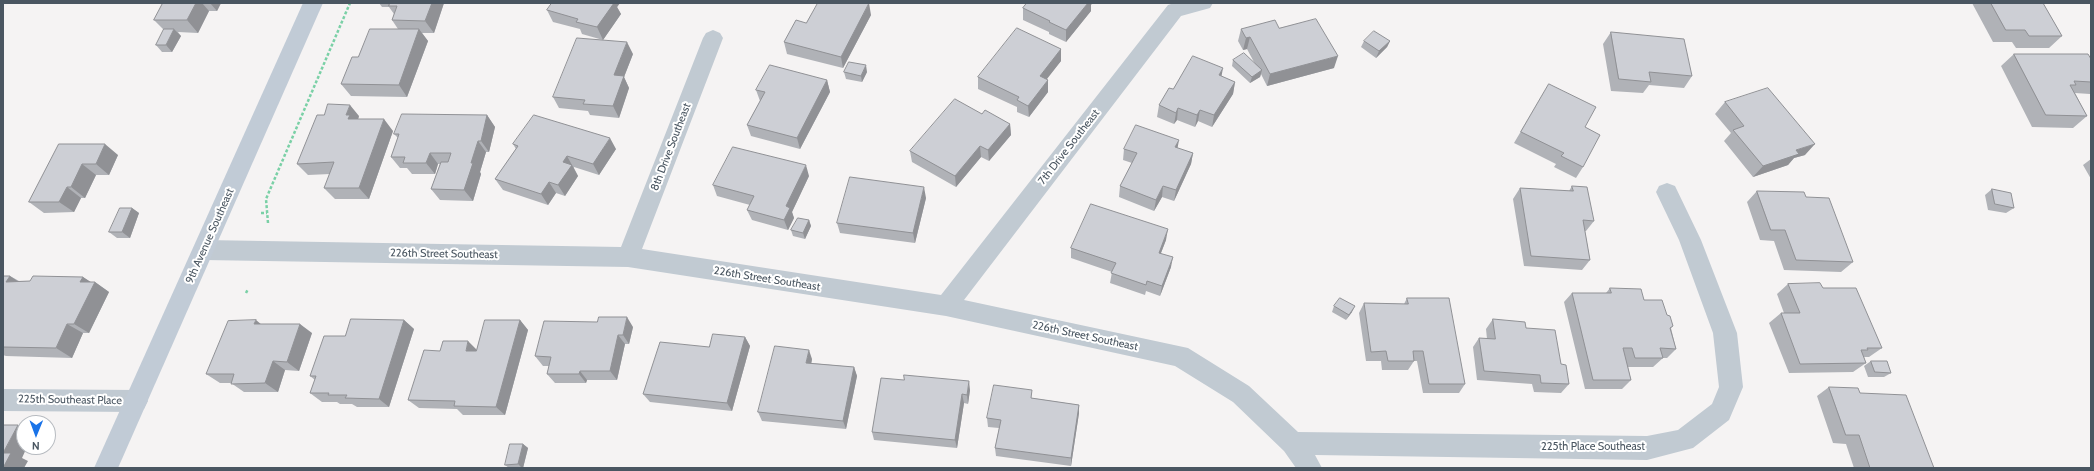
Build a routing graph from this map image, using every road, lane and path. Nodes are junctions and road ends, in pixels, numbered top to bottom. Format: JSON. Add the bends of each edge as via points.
{"nodes":[{"id":1,"x":313,"y":3,"type":"edge"},
{"id":2,"x":350,"y":3,"type":"edge"},
{"id":3,"x":1203,"y":3,"type":"edge"},
{"id":4,"x":713,"y":38,"type":"dead end"},
{"id":5,"x":1667,"y":192,"type":"dead end"},
{"id":6,"x":261,"y":213,"type":"dead end"},
{"id":7,"x":267,"y":213,"type":"junction"},
{"id":8,"x":271,"y":227,"type":"dead end"},
{"id":9,"x":204,"y":250,"type":"junction"},
{"id":10,"x":628,"y":257,"type":"junction"},
{"id":11,"x":248,"y":288,"type":"dead end"},
{"id":12,"x":246,"y":293,"type":"dead end"},
{"id":13,"x":946,"y":306,"type":"junction"},
{"id":14,"x":3,"y":400,"type":"edge"},
{"id":15,"x":136,"y":401,"type":"junction"},
{"id":16,"x":1293,"y":443,"type":"junction"},
{"id":17,"x":106,"y":468,"type":"edge"},
{"id":18,"x":1310,"y":468,"type":"edge"}],
"edges":[{"from":1,"to":9,"type":"main road","name":"9th Avenue Southeast"},
{"from":2,"to":7,"type":"path","via":[[266,199]]},
{"from":3,"to":13,"type":"street","name":"7th Drive Southeast","via":[[1175,10]]},
{"from":4,"to":10,"type":"street","name":"8th Drive Southeast"},
{"from":5,"to":16,"type":"street","name":"225th Place Southeast","via":[[1690,240],[1725,334],[1731,387],[1721,412],[1684,440],[1647,448]]},
{"from":6,"to":7,"type":"path"},
{"from":7,"to":8,"type":"path"},
{"from":9,"to":10,"type":"street","name":"226th Street Southeast"},
{"from":9,"to":15,"type":"main road","name":"9th Avenue Southeast"},
{"from":10,"to":13,"type":"street","name":"226th Street Southeast"},
{"from":11,"to":12,"type":"path"},
{"from":13,"to":16,"type":"street","name":"226th Street Southeast","via":[[1180,356],[1241,394]]},
{"from":14,"to":15,"type":"street","name":"225th Southeast Place"},
{"from":15,"to":17,"type":"main road","name":"9th Avenue Southeast"},
{"from":16,"to":18,"type":"street","name":"226th Street Southeast"}]}
